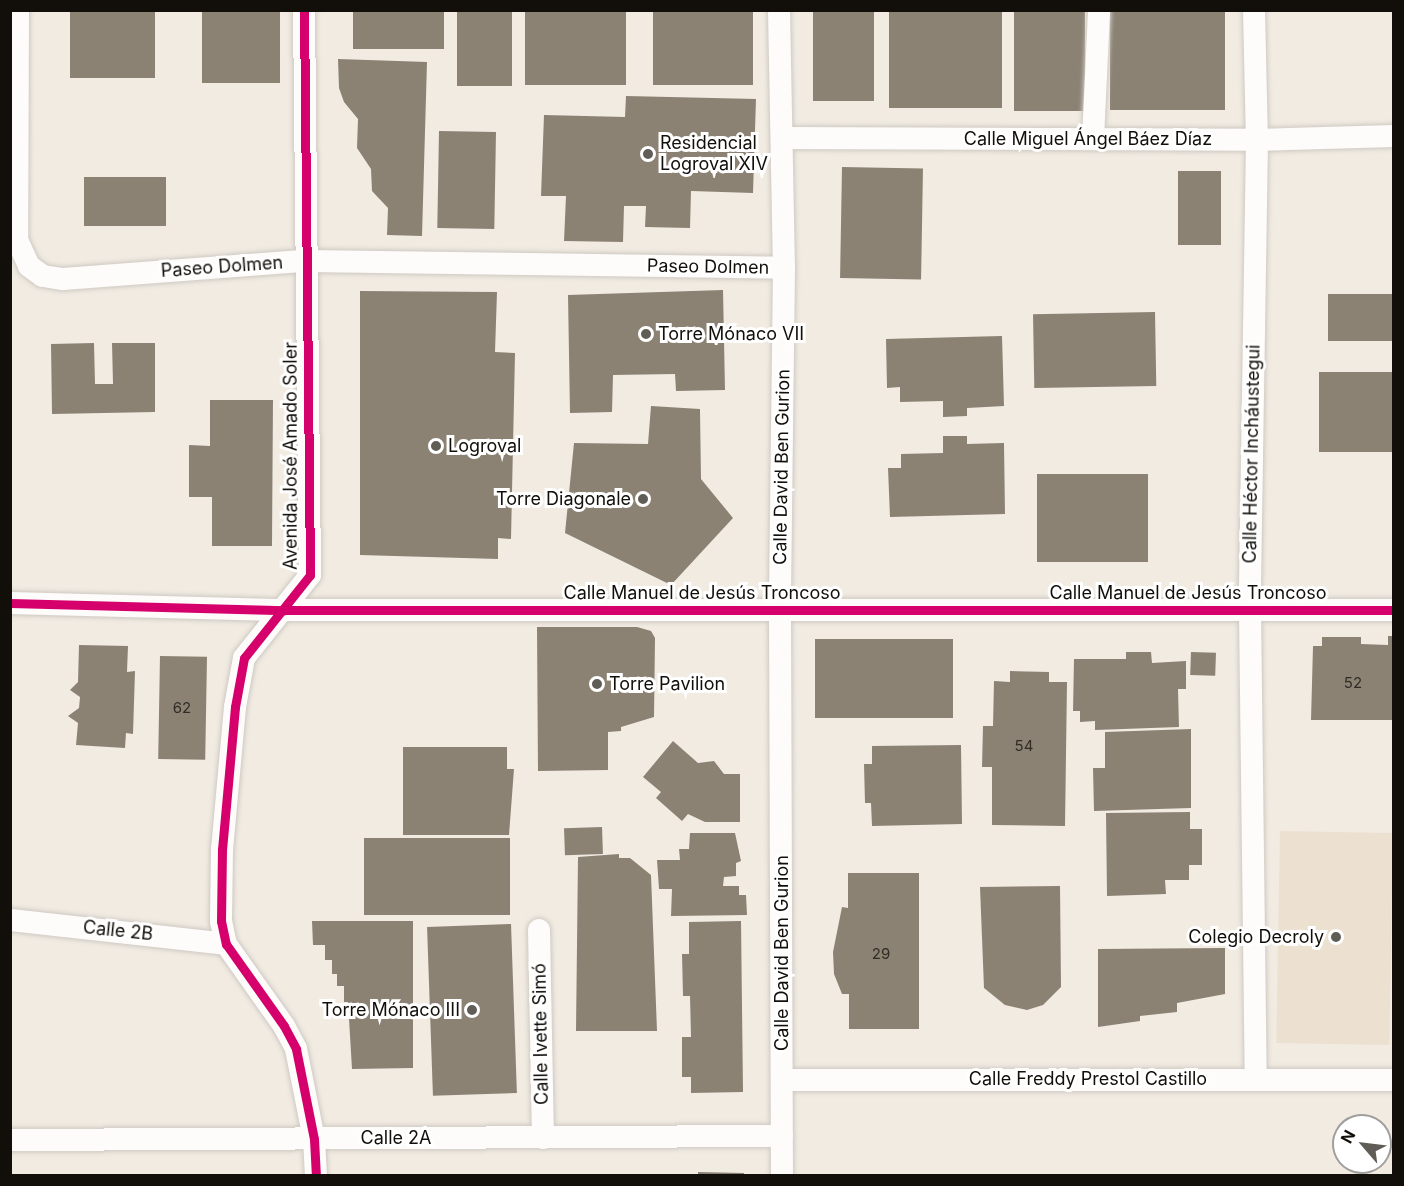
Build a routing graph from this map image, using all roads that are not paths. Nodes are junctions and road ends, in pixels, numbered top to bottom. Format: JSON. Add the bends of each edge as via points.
{"nodes":[{"id":1,"x":18,"y":10,"type":"edge"},
{"id":2,"x":304,"y":10,"type":"edge"},
{"id":3,"x":779,"y":10,"type":"edge"},
{"id":4,"x":1099,"y":10,"type":"edge"},
{"id":5,"x":1254,"y":10,"type":"edge"},
{"id":6,"x":1394,"y":135,"type":"edge"},
{"id":7,"x":782,"y":138,"type":"junction"},
{"id":8,"x":1093,"y":139,"type":"junction"},
{"id":9,"x":1257,"y":140,"type":"junction"},
{"id":10,"x":305,"y":261,"type":"junction"},
{"id":11,"x":20,"y":264,"type":"edge"},
{"id":12,"x":784,"y":268,"type":"junction"},
{"id":13,"x":10,"y":603,"type":"edge"},
{"id":14,"x":285,"y":610,"type":"junction"},
{"id":15,"x":780,"y":610,"type":"junction"},
{"id":16,"x":1250,"y":610,"type":"junction"},
{"id":17,"x":1394,"y":610,"type":"edge"},
{"id":18,"x":10,"y":920,"type":"edge"},
{"id":19,"x":539,"y":930,"type":"dead end"},
{"id":20,"x":226,"y":944,"type":"junction"},
{"id":21,"x":1256,"y":1077,"type":"junction"},
{"id":22,"x":783,"y":1080,"type":"junction"},
{"id":23,"x":1394,"y":1080,"type":"edge"},
{"id":24,"x":782,"y":1136,"type":"junction"},
{"id":25,"x":543,"y":1138,"type":"junction"},
{"id":26,"x":314,"y":1139,"type":"junction"},
{"id":27,"x":10,"y":1140,"type":"edge"},
{"id":28,"x":316,"y":1176,"type":"edge"},
{"id":29,"x":782,"y":1176,"type":"edge"}],
"edges":[{"from":1,"to":11,"type":"street","name":"Paseo Dolmen"},
{"from":2,"to":10,"type":"street","name":"Avenida José Amado Soler"},
{"from":3,"to":7,"type":"street","name":"Calle David Ben Gurion"},
{"from":4,"to":8,"type":"street"},
{"from":5,"to":9,"type":"street","name":"Calle Héctor Incháustegui"},
{"from":6,"to":9,"type":"street","name":"Calle Miguel Ángel Báez Díaz"},
{"from":7,"to":8,"type":"street","name":"Calle Miguel Ángel Báez Díaz"},
{"from":7,"to":12,"type":"street","name":"Calle David Ben Gurion"},
{"from":8,"to":9,"type":"street","name":"Calle Miguel Ángel Báez Díaz"},
{"from":9,"to":16,"type":"street","name":"Calle Héctor Incháustegui"},
{"from":10,"to":11,"type":"street","name":"Paseo Dolmen","via":[[63,279],[44,276]]},
{"from":10,"to":12,"type":"street","name":"Paseo Dolmen"},
{"from":10,"to":14,"type":"street","name":"Avenida José Amado Soler","via":[[310,575]]},
{"from":12,"to":15,"type":"street","name":"Calle David Ben Gurion"},
{"from":13,"to":14,"type":"street","name":"Calle Manuel de Jesús Troncoso"},
{"from":14,"to":15,"type":"street","name":"Calle Manuel de Jesús Troncoso"},
{"from":14,"to":20,"type":"street","name":"Avenida José Amado Soler","via":[[248,650],[235,707],[222,849],[221,921]]},
{"from":15,"to":16,"type":"street","name":"Calle Manuel de Jesús Troncoso"},
{"from":15,"to":22,"type":"street","name":"Calle David Ben Gurion"},
{"from":16,"to":17,"type":"street","name":"Calle Manuel de Jesús Troncoso"},
{"from":16,"to":21,"type":"street","name":"Calle Héctor Incháustegui"},
{"from":18,"to":20,"type":"street","name":"Calle 2B"},
{"from":19,"to":25,"type":"street","name":"Calle Ivette Simó"},
{"from":20,"to":26,"type":"street","name":"Avenida José Amado Soler","via":[[296,1049]]},
{"from":21,"to":22,"type":"street","name":"Calle Freddy Prestol Castillo"},
{"from":21,"to":23,"type":"street","name":"Calle Freddy Prestol Castillo"},
{"from":22,"to":24,"type":"street","name":"Calle David Ben Gurion"},
{"from":24,"to":25,"type":"street","name":"Calle 2A"},
{"from":24,"to":29,"type":"street","name":"Calle David Ben Gurion"},
{"from":25,"to":26,"type":"street","name":"Calle 2A"},
{"from":26,"to":27,"type":"street","name":"Calle 2A"},
{"from":26,"to":28,"type":"street","name":"Avenida José Amado Soler"}]}
